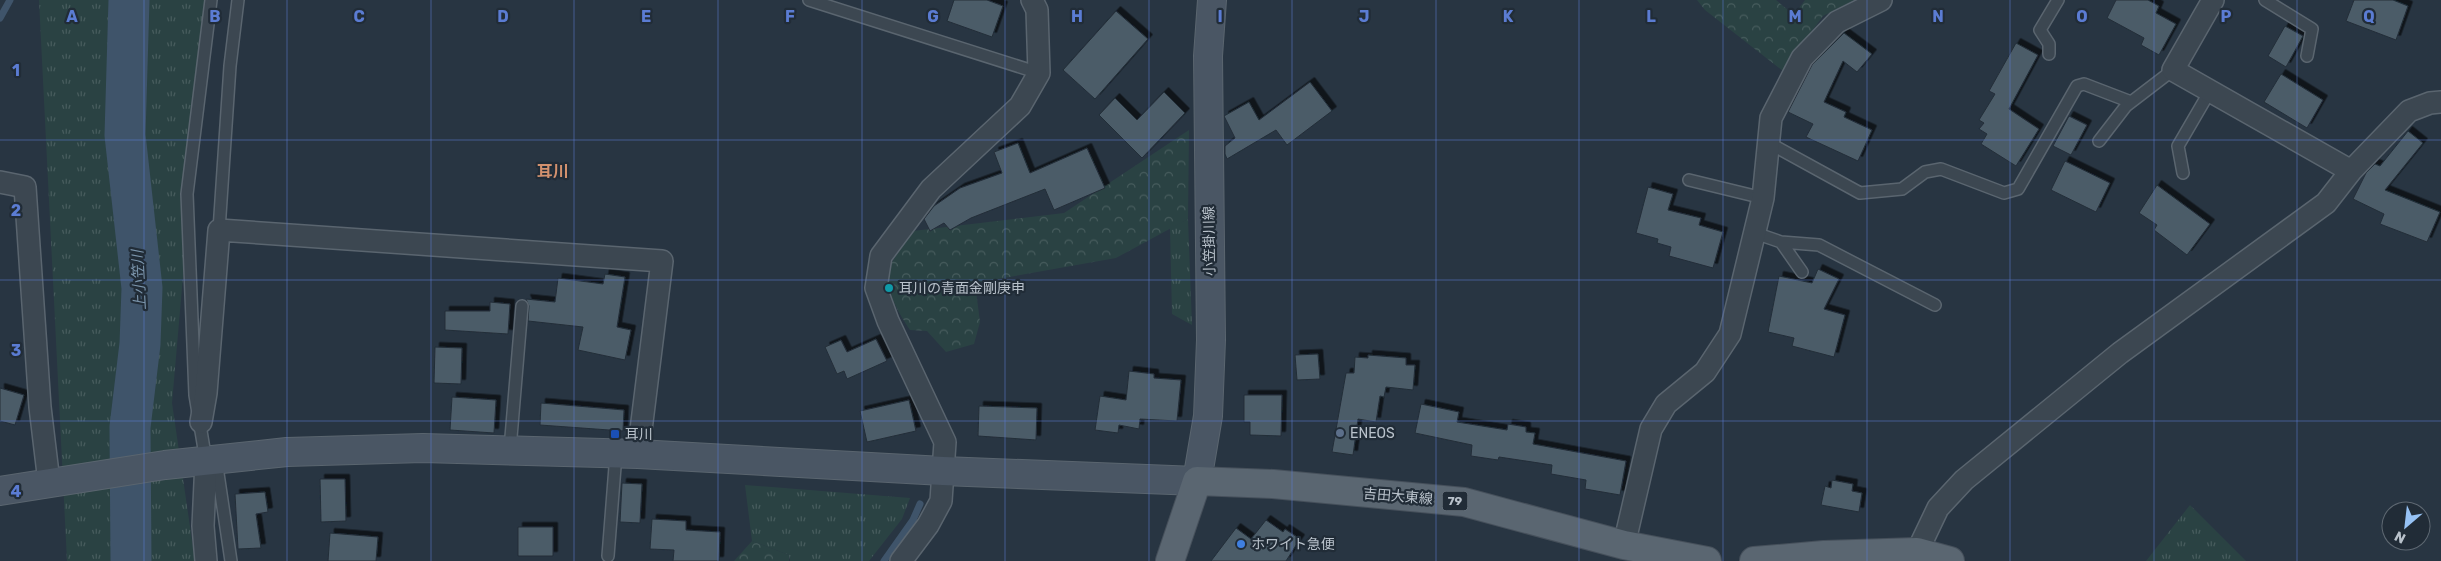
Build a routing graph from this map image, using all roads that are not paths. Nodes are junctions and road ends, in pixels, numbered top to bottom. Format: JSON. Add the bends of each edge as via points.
{"nodes":[{"id":1,"x":211,"y":0,"type":"edge"},
{"id":2,"x":238,"y":0,"type":"edge"},
{"id":3,"x":809,"y":0,"type":"edge"},
{"id":4,"x":1032,"y":0,"type":"edge"},
{"id":5,"x":1212,"y":0,"type":"edge"},
{"id":6,"x":1882,"y":0,"type":"edge"},
{"id":7,"x":2058,"y":0,"type":"edge"},
{"id":8,"x":2213,"y":0,"type":"edge"},
{"id":9,"x":2265,"y":0,"type":"edge"},
{"id":10,"x":2049,"y":54,"type":"dead end"},
{"id":11,"x":2308,"y":56,"type":"dead end"},
{"id":12,"x":2173,"y":70,"type":"junction"},
{"id":13,"x":1038,"y":73,"type":"junction"},
{"id":14,"x":2210,"y":91,"type":"junction"},
{"id":15,"x":2131,"y":102,"type":"junction"},
{"id":16,"x":2441,"y":102,"type":"edge"},
{"id":17,"x":2100,"y":141,"type":"dead end"},
{"id":18,"x":1769,"y":143,"type":"junction"},
{"id":19,"x":2351,"y":171,"type":"junction"},
{"id":20,"x":2183,"y":173,"type":"dead end"},
{"id":21,"x":1689,"y":180,"type":"dead end"},
{"id":22,"x":0,"y":182,"type":"edge"},
{"id":23,"x":1763,"y":198,"type":"junction"},
{"id":24,"x":219,"y":230,"type":"junction"},
{"id":25,"x":1755,"y":234,"type":"junction"},
{"id":26,"x":1781,"y":242,"type":"junction"},
{"id":27,"x":1802,"y":272,"type":"dead end"},
{"id":28,"x":1935,"y":305,"type":"dead end"},
{"id":29,"x":522,"y":306,"type":"dead end"},
{"id":30,"x":200,"y":422,"type":"junction"},
{"id":31,"x":510,"y":449,"type":"junction"},
{"id":32,"x":627,"y":454,"type":"junction"},
{"id":33,"x":211,"y":461,"type":"junction"},
{"id":34,"x":943,"y":472,"type":"junction"},
{"id":35,"x":1197,"y":481,"type":"junction"},
{"id":36,"x":49,"y":482,"type":"junction"},
{"id":37,"x":0,"y":491,"type":"edge"},
{"id":38,"x":1624,"y":545,"type":"junction"},
{"id":39,"x":1916,"y":552,"type":"junction"},
{"id":40,"x":608,"y":556,"type":"dead end"},
{"id":41,"x":206,"y":561,"type":"edge"},
{"id":42,"x":231,"y":561,"type":"edge"},
{"id":43,"x":902,"y":561,"type":"edge"},
{"id":44,"x":1170,"y":561,"type":"edge"},
{"id":45,"x":1707,"y":561,"type":"edge"},
{"id":46,"x":1754,"y":561,"type":"edge"},
{"id":47,"x":1950,"y":561,"type":"edge"}],
"edges":[{"from":1,"to":30,"type":"lane","via":[[187,194],[195,395]]},
{"from":2,"to":24,"type":"lane","via":[[230,66]]},
{"from":3,"to":13,"type":"lane"},
{"from":4,"to":13,"type":"street","via":[[1037,10]]},
{"from":5,"to":35,"type":"street","name":"小笠掛川線","via":[[1208,56],[1211,340],[1208,416]]},
{"from":6,"to":18,"type":"street","via":[[1837,22],[1802,58],[1772,118]]},
{"from":7,"to":10,"type":"lane","via":[[2040,30],[2049,44]]},
{"from":8,"to":12,"type":"street"},
{"from":9,"to":11,"type":"lane","via":[[2312,29]]},
{"from":12,"to":14,"type":"street"},
{"from":12,"to":15,"type":"lane"},
{"from":13,"to":34,"type":"street","via":[[1020,106],[931,189],[881,256],[876,288],[945,442]]},
{"from":14,"to":19,"type":"street"},
{"from":14,"to":20,"type":"lane","via":[[2178,146]]},
{"from":15,"to":17,"type":"lane"},
{"from":15,"to":18,"type":"lane","via":[[2084,84],[2077,86],[2018,189],[2004,193],[1940,169],[1926,172],[1902,189],[1860,193]]},
{"from":16,"to":19,"type":"street","via":[[2409,111]]},
{"from":18,"to":23,"type":"street"},
{"from":19,"to":39,"type":"street","via":[[2326,203],[2120,353],[1964,480],[1938,508]]},
{"from":21,"to":23,"type":"lane"},
{"from":22,"to":36,"type":"street","via":[[25,188],[40,407]]},
{"from":23,"to":25,"type":"street"},
{"from":24,"to":30,"type":"street","via":[[206,393]]},
{"from":24,"to":32,"type":"street","via":[[662,261]]},
{"from":25,"to":26,"type":"lane"},
{"from":25,"to":38,"type":"street","via":[[1730,334],[1705,372],[1666,404],[1651,429]]},
{"from":26,"to":27,"type":"lane"},
{"from":26,"to":28,"type":"lane","via":[[1819,244]]},
{"from":29,"to":31,"type":"lane"},
{"from":30,"to":33,"type":"lane"},
{"from":31,"to":32,"type":"street"},
{"from":31,"to":33,"type":"street","via":[[288,452]]},
{"from":32,"to":34,"type":"street"},
{"from":32,"to":40,"type":"lane"},
{"from":33,"to":36,"type":"street"},
{"from":33,"to":41,"type":"street","via":[[203,526]]},
{"from":33,"to":42,"type":"lane"},
{"from":34,"to":35,"type":"street"},
{"from":34,"to":43,"type":"street","via":[[940,501],[928,525]]},
{"from":35,"to":38,"type":"main road","name":"吉田大東線","number":"79","via":[[1273,484],[1464,502]]},
{"from":35,"to":44,"type":"main road"},
{"from":36,"to":37,"type":"street"},
{"from":38,"to":45,"type":"main road","name":"吉田大東線","number":"79"},
{"from":39,"to":46,"type":"main road"},
{"from":39,"to":47,"type":"main road"}]}
